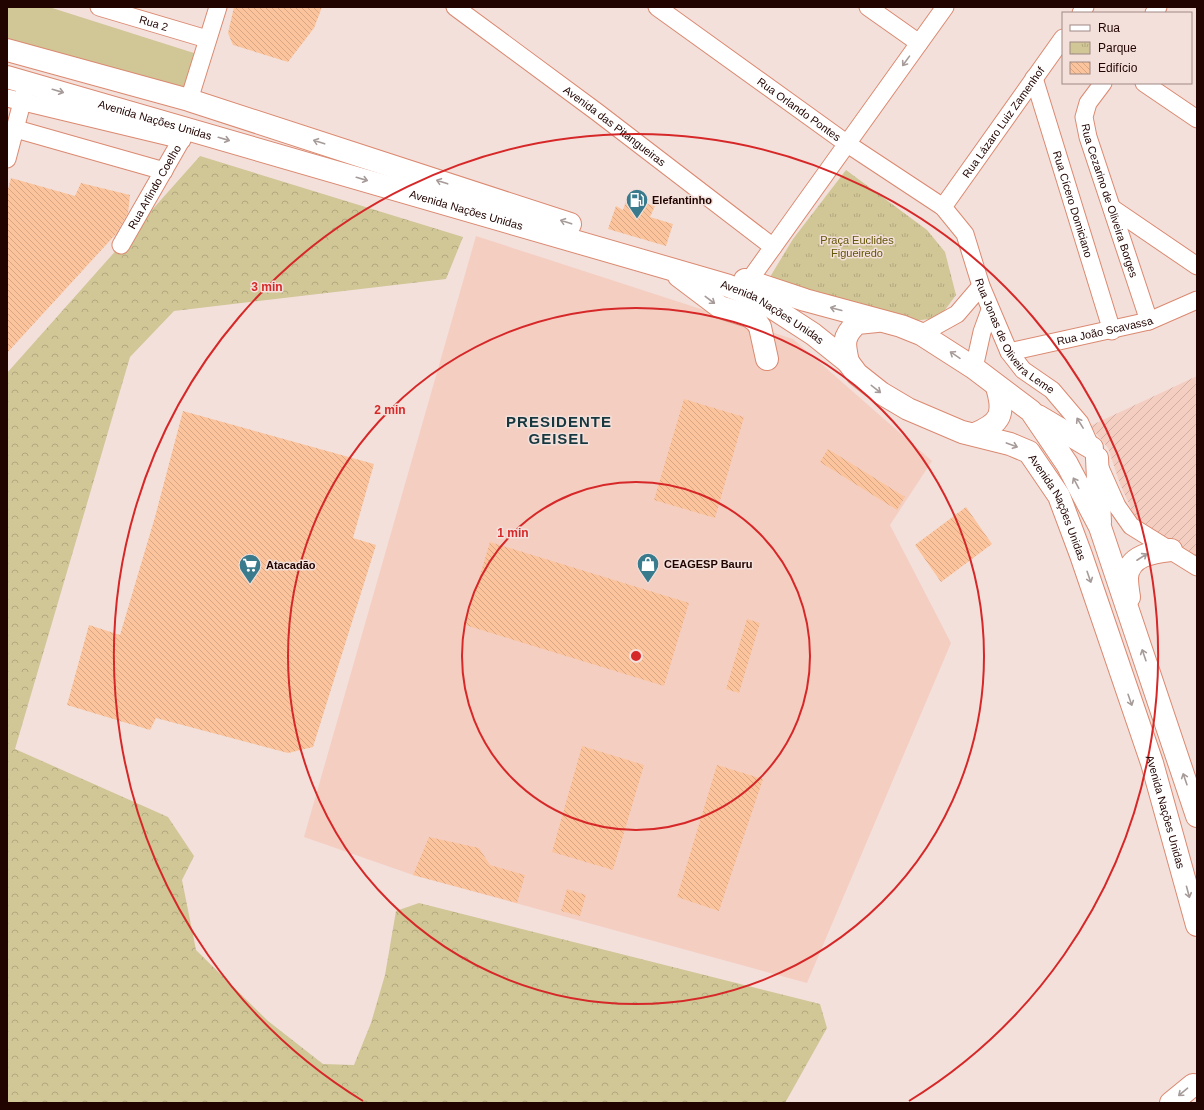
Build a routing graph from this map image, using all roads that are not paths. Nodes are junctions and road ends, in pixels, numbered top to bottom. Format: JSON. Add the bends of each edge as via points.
{"nodes":[{"id":1,"x":100,"y":7,"type":"edge"},
{"id":2,"x":218,"y":7,"type":"edge"},
{"id":3,"x":455,"y":7,"type":"edge"},
{"id":4,"x":657,"y":7,"type":"edge"},
{"id":5,"x":868,"y":7,"type":"edge"},
{"id":6,"x":945,"y":7,"type":"edge"},
{"id":7,"x":207,"y":39,"type":"junction"},
{"id":8,"x":1062,"y":39,"type":"edge"},
{"id":9,"x":919,"y":43,"type":"junction"},
{"id":10,"x":7,"y":50,"type":"edge"},
{"id":11,"x":1034,"y":78,"type":"junction"},
{"id":12,"x":1102,"y":84,"type":"edge"},
{"id":13,"x":1145,"y":84,"type":"edge"},
{"id":14,"x":19,"y":87,"type":"edge"},
{"id":15,"x":7,"y":98,"type":"edge"},
{"id":16,"x":189,"y":100,"type":"junction"},
{"id":17,"x":1197,"y":120,"type":"edge"},
{"id":18,"x":16,"y":129,"type":"junction"},
{"id":19,"x":185,"y":134,"type":"junction"},
{"id":20,"x":846,"y":143,"type":"junction"},
{"id":21,"x":7,"y":159,"type":"edge"},
{"id":22,"x":164,"y":171,"type":"junction"},
{"id":23,"x":943,"y":207,"type":"junction"},
{"id":24,"x":1112,"y":208,"type":"junction"},
{"id":25,"x":121,"y":245,"type":"dead end"},
{"id":26,"x":773,"y":247,"type":"junction"},
{"id":27,"x":1197,"y":266,"type":"edge"},
{"id":28,"x":668,"y":268,"type":"junction"},
{"id":29,"x":748,"y":282,"type":"junction"},
{"id":30,"x":981,"y":286,"type":"junction"},
{"id":31,"x":1197,"y":300,"type":"edge"},
{"id":32,"x":990,"y":310,"type":"junction"},
{"id":33,"x":1149,"y":322,"type":"junction"},
{"id":34,"x":911,"y":330,"type":"junction"},
{"id":35,"x":1112,"y":331,"type":"junction"},
{"id":36,"x":1009,"y":352,"type":"junction"},
{"id":37,"x":768,"y":359,"type":"dead end"},
{"id":38,"x":848,"y":362,"type":"junction"},
{"id":39,"x":974,"y":368,"type":"junction"},
{"id":40,"x":998,"y":387,"type":"junction"},
{"id":41,"x":1030,"y":412,"type":"junction"},
{"id":42,"x":974,"y":434,"type":"junction"},
{"id":43,"x":1094,"y":453,"type":"junction"},
{"id":44,"x":1100,"y":527,"type":"junction"},
{"id":45,"x":1171,"y":550,"type":"junction"},
{"id":46,"x":1197,"y":567,"type":"edge"},
{"id":47,"x":1131,"y":618,"type":"junction"},
{"id":48,"x":1197,"y":816,"type":"edge"},
{"id":49,"x":1197,"y":925,"type":"edge"},
{"id":50,"x":1197,"y":1086,"type":"edge"},
{"id":51,"x":1171,"y":1103,"type":"edge"}],
"edges":[{"from":1,"to":7,"type":"street","name":"Rua 2"},
{"from":2,"to":7,"type":"street"},
{"from":3,"to":26,"type":"street","name":"Avenida das Pitangueiras"},
{"from":4,"to":20,"type":"street","name":"Rua Orlando Pontes"},
{"from":5,"to":9,"type":"street"},
{"from":6,"to":9,"type":"street"},
{"from":7,"to":16,"type":"street"},
{"from":8,"to":11,"type":"street","name":"Rua Lázaro Luiz Zamenhof"},
{"from":9,"to":20,"type":"street","one_way":true},
{"from":10,"to":16,"type":"main road","name":"Avenida Nações Unidas"},
{"from":11,"to":23,"type":"street","name":"Rua Lázaro Luiz Zamenhof"},
{"from":11,"to":35,"type":"street","name":"Rua Cícero Domiciano"},
{"from":12,"to":24,"type":"street","name":"Rua Cezarino de Oliveira Borges","via":[[1088,103],[1084,117],[1088,137]]},
{"from":13,"to":17,"type":"street"},
{"from":14,"to":15,"type":"street"},
{"from":14,"to":18,"type":"street"},
{"from":14,"to":19,"type":"main road","name":"Avenida Nações Unidas"},
{"from":29,"to":16,"type":"main road","name":"Avenida Nações Unidas","one_way":true},
{"from":18,"to":21,"type":"street"},
{"from":18,"to":22,"type":"street"},
{"from":19,"to":22,"type":"street","name":"Rua Arlindo Coelho"},
{"from":19,"to":28,"type":"main road","name":"Avenida Nações Unidas","one_way":true},
{"from":20,"to":23,"type":"street","name":"Rua Orlando Pontes"},
{"from":20,"to":26,"type":"street"},
{"from":22,"to":25,"type":"street","name":"Rua Arlindo Coelho"},
{"from":23,"to":30,"type":"street","name":"Rua Jonas de Oliveira Leme","via":[[965,234]]},
{"from":24,"to":27,"type":"street"},
{"from":24,"to":33,"type":"street","name":"Rua Cezarino de Oliveira Borges"},
{"from":26,"to":29,"type":"street"},
{"from":28,"to":37,"type":"main road","one_way":true,"via":[[720,307],[749,316],[756,321],[760,327]]},
{"from":28,"to":38,"type":"main road","name":"Avenida Nações Unidas","via":[[726,285],[756,297],[813,334]]},
{"from":34,"to":29,"type":"main road","name":"Avenida Nações Unidas","one_way":true},
{"from":30,"to":32,"type":"street","name":"Rua Jonas de Oliveira Leme"},
{"from":30,"to":34,"type":"street","via":[[957,314]]},
{"from":31,"to":33,"type":"street","name":"Rua João Scavassa"},
{"from":32,"to":36,"type":"street","name":"Rua Jonas de Oliveira Leme"},
{"from":32,"to":39,"type":"street"},
{"from":33,"to":35,"type":"street","name":"Rua João Scavassa"},
{"from":34,"to":38,"type":"main road","via":[[872,320],[856,323],[844,341]]},
{"from":39,"to":34,"type":"main road","name":"Avenida Nações Unidas","one_way":true},
{"from":35,"to":36,"type":"street","name":"Rua João Scavassa"},
{"from":43,"to":36,"type":"street","name":"Rua Jonas de Oliveira Leme","one_way":true,"via":[[1080,422],[1052,390],[1024,370]]},
{"from":38,"to":42,"type":"main road","name":"Avenida Nações Unidas","one_way":true,"via":[[857,374],[881,393],[938,423]]},
{"from":39,"to":40,"type":"main road","name":"Avenida Nações Unidas"},
{"from":40,"to":41,"type":"main road","name":"Avenida Nações Unidas"},
{"from":40,"to":42,"type":"main road","via":[[1002,404],[1000,418],[988,428]]},
{"from":41,"to":43,"type":"main road"},
{"from":44,"to":41,"type":"main road","name":"Avenida Nações Unidas","one_way":true,"via":[[1067,464]]},
{"from":42,"to":49,"type":"main road","name":"Avenida Nações Unidas","one_way":true,"via":[[1030,452],[1059,496],[1082,555],[1152,763]]},
{"from":43,"to":44,"type":"main road"},
{"from":43,"to":45,"type":"street","name":"Rua Jonas de Oliveira Leme","via":[[1117,506],[1131,526]]},
{"from":44,"to":47,"type":"main road","name":"Avenida Nações Unidas"},
{"from":45,"to":46,"type":"street","name":"Rua Jonas de Oliveira Leme"},
{"from":47,"to":45,"type":"main road","one_way":true,"via":[[1127,577],[1134,562],[1150,552]]},
{"from":48,"to":47,"type":"main road","name":"Avenida Nações Unidas","one_way":true},
{"from":50,"to":51,"type":"main road","one_way":true,"via":[[1193,1085]]}]}
